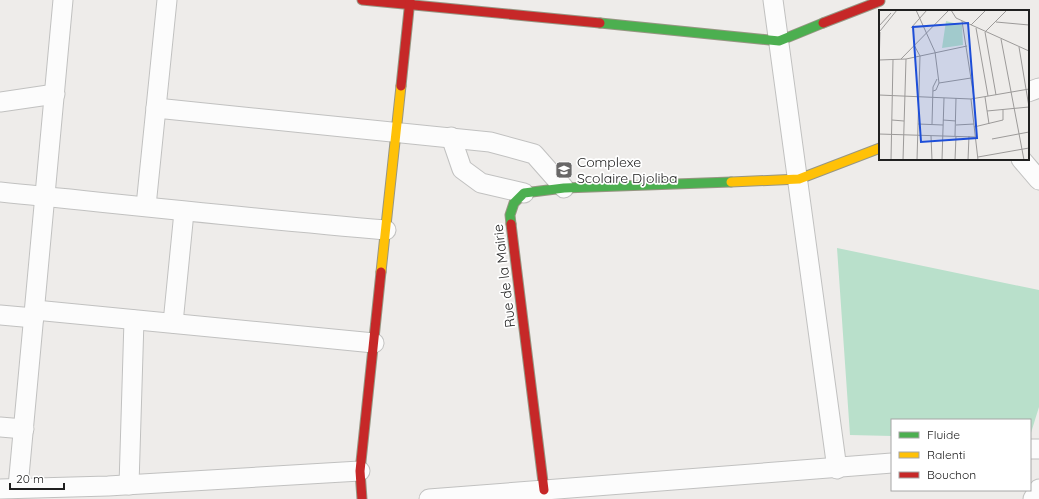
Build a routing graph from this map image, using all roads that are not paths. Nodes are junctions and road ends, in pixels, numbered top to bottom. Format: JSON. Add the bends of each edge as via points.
{"nodes":[{"id":1,"x":64,"y":0,"type":"edge"},
{"id":2,"x":167,"y":0,"type":"edge"},
{"id":3,"x":362,"y":0,"type":"edge"},
{"id":4,"x":773,"y":0,"type":"edge"},
{"id":5,"x":410,"y":2,"type":"edge"},
{"id":6,"x":882,"y":4,"type":"edge"},
{"id":7,"x":779,"y":41,"type":"junction"},
{"id":8,"x":1039,"y":88,"type":"edge"},
{"id":9,"x":1029,"y":92,"type":"edge"},
{"id":10,"x":55,"y":94,"type":"junction"},
{"id":11,"x":0,"y":102,"type":"edge"},
{"id":12,"x":156,"y":108,"type":"junction"},
{"id":13,"x":397,"y":132,"type":"junction"},
{"id":14,"x":451,"y":138,"type":"junction"},
{"id":15,"x":879,"y":148,"type":"edge"},
{"id":16,"x":1022,"y":160,"type":"edge"},
{"id":17,"x":799,"y":179,"type":"junction"},
{"id":18,"x":1039,"y":180,"type":"edge"},
{"id":19,"x":564,"y":188,"type":"junction"},
{"id":20,"x":0,"y":192,"type":"edge"},
{"id":21,"x":524,"y":194,"type":"junction"},
{"id":22,"x":45,"y":196,"type":"junction"},
{"id":23,"x":146,"y":206,"type":"junction"},
{"id":24,"x":184,"y":212,"type":"junction"},
{"id":25,"x":386,"y":230,"type":"junction"},
{"id":26,"x":34,"y":314,"type":"junction"},
{"id":27,"x":0,"y":315,"type":"edge"},
{"id":28,"x":134,"y":320,"type":"junction"},
{"id":29,"x":172,"y":324,"type":"junction"},
{"id":30,"x":374,"y":343,"type":"junction"},
{"id":31,"x":0,"y":427,"type":"edge"},
{"id":32,"x":24,"y":429,"type":"junction"},
{"id":33,"x":891,"y":463,"type":"edge"},
{"id":34,"x":837,"y":469,"type":"junction"},
{"id":35,"x":360,"y":472,"type":"junction"},
{"id":36,"x":129,"y":485,"type":"junction"},
{"id":37,"x":9,"y":488,"type":"edge"},
{"id":38,"x":1039,"y":489,"type":"edge"},
{"id":39,"x":544,"y":490,"type":"junction"},
{"id":40,"x":109,"y":493,"type":"edge"},
{"id":41,"x":362,"y":499,"type":"edge"},
{"id":42,"x":429,"y":499,"type":"edge"},
{"id":43,"x":1033,"y":499,"type":"edge"}],
"edges":[{"from":1,"to":10,"type":"street"},
{"from":2,"to":12,"type":"street"},
{"from":3,"to":5,"type":"street"},
{"from":4,"to":7,"type":"street"},
{"from":5,"to":7,"type":"street"},
{"from":5,"to":13,"type":"street"},
{"from":6,"to":7,"type":"street"},
{"from":7,"to":17,"type":"street"},
{"from":8,"to":9,"type":"street"},
{"from":10,"to":11,"type":"street"},
{"from":10,"to":22,"type":"street"},
{"from":12,"to":13,"type":"street"},
{"from":12,"to":23,"type":"street"},
{"from":13,"to":14,"type":"street"},
{"from":13,"to":25,"type":"street"},
{"from":14,"to":19,"type":"street","via":[[490,142],[534,154]]},
{"from":14,"to":21,"type":"street","via":[[462,169],[481,183]]},
{"from":15,"to":17,"type":"street"},
{"from":16,"to":18,"type":"street"},
{"from":17,"to":19,"type":"street"},
{"from":17,"to":34,"type":"street"},
{"from":19,"to":21,"type":"street"},
{"from":20,"to":22,"type":"street"},
{"from":21,"to":39,"type":"street","name":"Rue de la Mairie","via":[[514,203],[510,215]]},
{"from":22,"to":23,"type":"street"},
{"from":22,"to":26,"type":"street"},
{"from":23,"to":24,"type":"street"},
{"from":24,"to":25,"type":"street"},
{"from":24,"to":29,"type":"street"},
{"from":25,"to":30,"type":"street"},
{"from":26,"to":27,"type":"street"},
{"from":26,"to":28,"type":"street"},
{"from":26,"to":32,"type":"street"},
{"from":28,"to":29,"type":"street"},
{"from":28,"to":36,"type":"street"},
{"from":29,"to":30,"type":"street"},
{"from":30,"to":35,"type":"street"},
{"from":31,"to":32,"type":"street"},
{"from":32,"to":37,"type":"street"},
{"from":33,"to":34,"type":"street"},
{"from":34,"to":39,"type":"street"},
{"from":35,"to":36,"type":"street"},
{"from":35,"to":41,"type":"street"},
{"from":36,"to":40,"type":"street"},
{"from":37,"to":40,"type":"street"},
{"from":38,"to":43,"type":"street"},
{"from":39,"to":42,"type":"street"}]}
